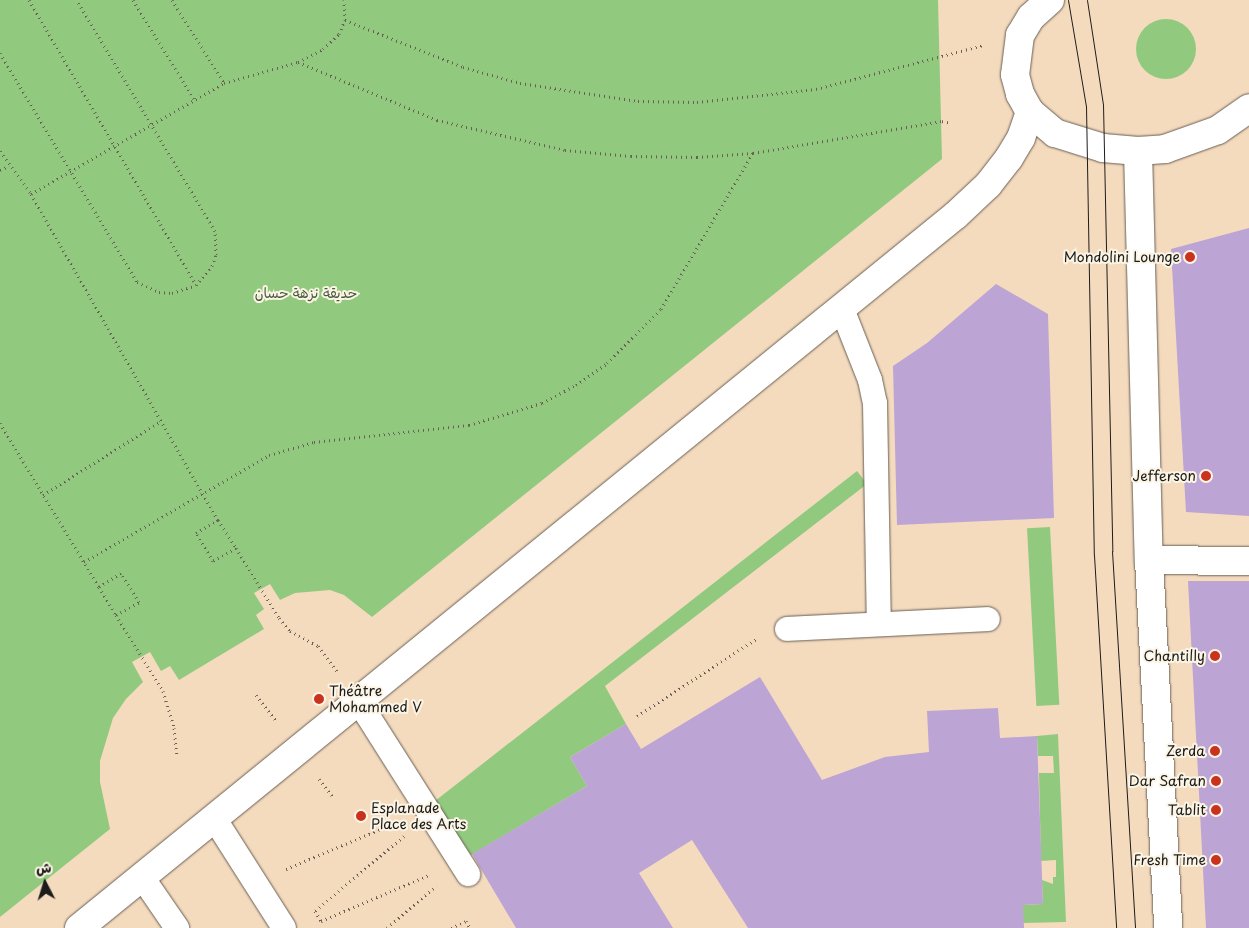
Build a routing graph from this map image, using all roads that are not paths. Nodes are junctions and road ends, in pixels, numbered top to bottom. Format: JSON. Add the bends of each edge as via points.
{"nodes":[{"id":1,"x":1050,"y":0,"type":"edge"},
{"id":2,"x":1249,"y":108,"type":"edge"},
{"id":3,"x":1030,"y":112,"type":"junction"},
{"id":4,"x":1138,"y":151,"type":"junction"},
{"id":5,"x":842,"y":309,"type":"junction"},
{"id":6,"x":1149,"y":560,"type":"junction"},
{"id":7,"x":1249,"y":561,"type":"edge"},
{"id":8,"x":988,"y":619,"type":"dead end"},
{"id":9,"x":879,"y":622,"type":"junction"},
{"id":10,"x":788,"y":629,"type":"road end"},
{"id":11,"x":359,"y":702,"type":"junction"},
{"id":12,"x":214,"y":818,"type":"junction"},
{"id":13,"x":468,"y":874,"type":"dead end"},
{"id":14,"x":142,"y":877,"type":"junction"},
{"id":15,"x":79,"y":928,"type":"edge"},
{"id":16,"x":177,"y":928,"type":"edge"},
{"id":17,"x":284,"y":928,"type":"edge"},
{"id":18,"x":1168,"y":928,"type":"edge"}],
"edges":[{"from":1,"to":3,"type":"street","via":[[1031,17],[1020,35],[1015,75],[1020,94]]},
{"from":2,"to":4,"type":"street","via":[[1218,130],[1192,142]]},
{"from":3,"to":4,"type":"street","via":[[1056,133],[1103,148]]},
{"from":3,"to":5,"type":"street","via":[[1021,138],[988,185]]},
{"from":4,"to":6,"type":"street"},
{"from":5,"to":9,"type":"lane","via":[[870,380],[875,403]]},
{"from":5,"to":11,"type":"street"},
{"from":6,"to":7,"type":"street"},
{"from":6,"to":18,"type":"street"},
{"from":8,"to":9,"type":"lane"},
{"from":9,"to":10,"type":"lane"},
{"from":11,"to":12,"type":"street"},
{"from":11,"to":13,"type":"lane"},
{"from":12,"to":14,"type":"street"},
{"from":12,"to":17,"type":"lane"},
{"from":14,"to":15,"type":"street"},
{"from":14,"to":16,"type":"lane"}]}
